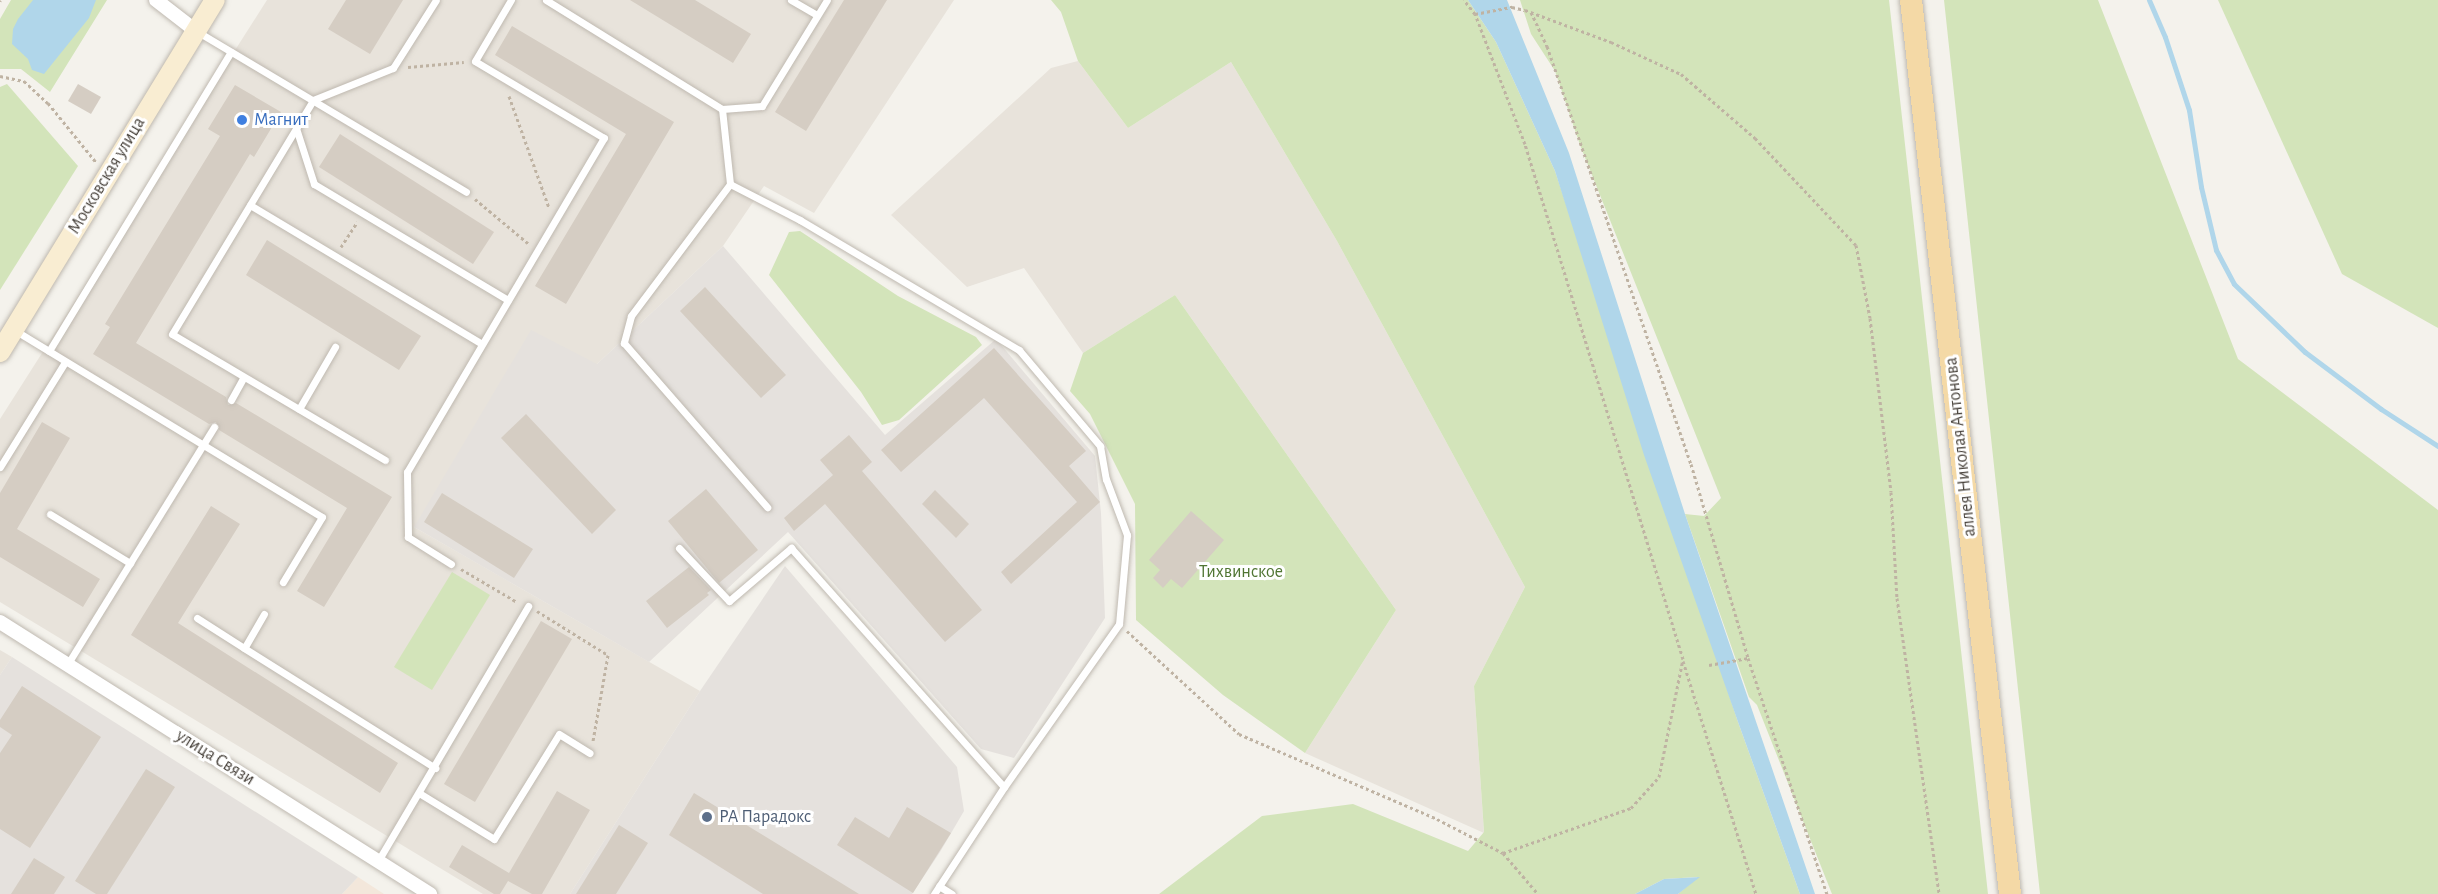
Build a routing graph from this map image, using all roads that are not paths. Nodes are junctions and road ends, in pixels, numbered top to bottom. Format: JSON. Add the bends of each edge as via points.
{"nodes":[{"id":1,"x":156,"y":0,"type":"edge"},
{"id":2,"x":214,"y":0,"type":"edge"},
{"id":3,"x":436,"y":0,"type":"edge"},
{"id":4,"x":512,"y":0,"type":"edge"},
{"id":5,"x":546,"y":0,"type":"edge"},
{"id":6,"x":791,"y":0,"type":"edge"},
{"id":7,"x":827,"y":0,"type":"edge"},
{"id":8,"x":1911,"y":0,"type":"edge"},
{"id":9,"x":817,"y":15,"type":"junction"},
{"id":10,"x":196,"y":31,"type":"junction"},
{"id":11,"x":231,"y":52,"type":"junction"},
{"id":12,"x":313,"y":100,"type":"junction"},
{"id":13,"x":722,"y":109,"type":"junction"},
{"id":14,"x":296,"y":128,"type":"junction"},
{"id":15,"x":730,"y":184,"type":"junction"},
{"id":16,"x":466,"y":192,"type":"road end"},
{"id":17,"x":250,"y":206,"type":"junction"},
{"id":18,"x":508,"y":300,"type":"junction"},
{"id":19,"x":14,"y":330,"type":"junction"},
{"id":20,"x":482,"y":344,"type":"junction"},
{"id":21,"x":335,"y":347,"type":"dead end"},
{"id":22,"x":49,"y":351,"type":"junction"},
{"id":23,"x":0,"y":352,"type":"edge"},
{"id":24,"x":65,"y":362,"type":"junction"},
{"id":25,"x":244,"y":377,"type":"junction"},
{"id":26,"x":231,"y":400,"type":"dead end"},
{"id":27,"x":299,"y":409,"type":"junction"},
{"id":28,"x":214,"y":427,"type":"dead end"},
{"id":29,"x":204,"y":445,"type":"junction"},
{"id":30,"x":385,"y":460,"type":"dead end"},
{"id":31,"x":0,"y":467,"type":"edge"},
{"id":32,"x":400,"y":468,"type":"dead end"},
{"id":33,"x":407,"y":472,"type":"junction"},
{"id":34,"x":767,"y":507,"type":"dead end"},
{"id":35,"x":50,"y":514,"type":"dead end"},
{"id":36,"x":679,"y":548,"type":"dead end"},
{"id":37,"x":130,"y":563,"type":"junction"},
{"id":38,"x":451,"y":564,"type":"road end"},
{"id":39,"x":283,"y":582,"type":"dead end"},
{"id":40,"x":528,"y":606,"type":"road end"},
{"id":41,"x":264,"y":614,"type":"dead end"},
{"id":42,"x":197,"y":618,"type":"dead end"},
{"id":43,"x":0,"y":622,"type":"edge"},
{"id":44,"x":244,"y":648,"type":"junction"},
{"id":45,"x":67,"y":665,"type":"junction"},
{"id":46,"x":591,"y":753,"type":"road end"},
{"id":47,"x":435,"y":768,"type":"junction"},
{"id":48,"x":1004,"y":787,"type":"junction"},
{"id":49,"x":419,"y":793,"type":"junction"},
{"id":50,"x":378,"y":861,"type":"junction"},
{"id":51,"x":939,"y":886,"type":"junction"},
{"id":52,"x":429,"y":894,"type":"edge"},
{"id":53,"x":934,"y":894,"type":"edge"},
{"id":54,"x":952,"y":894,"type":"edge"},
{"id":55,"x":2010,"y":894,"type":"edge"}],
"edges":[{"from":1,"to":10,"type":"street"},
{"from":2,"to":10,"type":"main road","name":"Московская улица"},
{"from":3,"to":12,"type":"lane","via":[[393,68]]},
{"from":4,"to":18,"type":"lane","via":[[475,61],[604,138]]},
{"from":5,"to":13,"type":"lane"},
{"from":6,"to":9,"type":"lane"},
{"from":7,"to":9,"type":"lane"},
{"from":8,"to":55,"type":"main road","name":"аллея Николая Антонова"},
{"from":9,"to":13,"type":"lane","via":[[762,106]]},
{"from":10,"to":11,"type":"lane"},
{"from":10,"to":19,"type":"main road","name":"Московская улица"},
{"from":11,"to":12,"type":"lane"},
{"from":11,"to":22,"type":"lane"},
{"from":12,"to":14,"type":"lane"},
{"from":12,"to":16,"type":"lane"},
{"from":13,"to":15,"type":"lane"},
{"from":14,"to":17,"type":"lane"},
{"from":14,"to":18,"type":"lane","via":[[314,184]]},
{"from":15,"to":34,"type":"lane","via":[[631,316],[624,343]]},
{"from":15,"to":48,"type":"lane","via":[[800,220],[1019,350],[1100,446],[1106,479],[1127,535],[1119,624]]},
{"from":17,"to":20,"type":"lane"},
{"from":17,"to":25,"type":"lane","via":[[172,334]]},
{"from":18,"to":20,"type":"lane"},
{"from":19,"to":22,"type":"lane"},
{"from":19,"to":23,"type":"main road","name":"Московская улица"},
{"from":20,"to":33,"type":"lane"},
{"from":21,"to":27,"type":"lane"},
{"from":22,"to":24,"type":"lane"},
{"from":24,"to":29,"type":"lane"},
{"from":24,"to":31,"type":"lane"},
{"from":25,"to":26,"type":"lane"},
{"from":25,"to":27,"type":"lane"},
{"from":27,"to":30,"type":"lane"},
{"from":28,"to":29,"type":"lane"},
{"from":29,"to":37,"type":"lane"},
{"from":29,"to":39,"type":"lane","via":[[322,517]]},
{"from":32,"to":33,"type":"lane"},
{"from":33,"to":38,"type":"lane","via":[[408,537]]},
{"from":35,"to":37,"type":"lane"},
{"from":36,"to":48,"type":"lane","via":[[729,601],[791,548]]},
{"from":37,"to":45,"type":"lane"},
{"from":40,"to":47,"type":"lane"},
{"from":41,"to":44,"type":"lane"},
{"from":42,"to":44,"type":"lane"},
{"from":43,"to":45,"type":"street","name":"улица Связи"},
{"from":44,"to":47,"type":"lane"},
{"from":45,"to":50,"type":"street","name":"улица Связи"},
{"from":46,"to":49,"type":"lane","via":[[559,734],[494,839]]},
{"from":47,"to":49,"type":"lane"},
{"from":48,"to":51,"type":"lane"},
{"from":49,"to":50,"type":"lane"},
{"from":50,"to":52,"type":"street","name":"улица Связи"},
{"from":51,"to":53,"type":"lane"},
{"from":51,"to":54,"type":"lane"}]}
